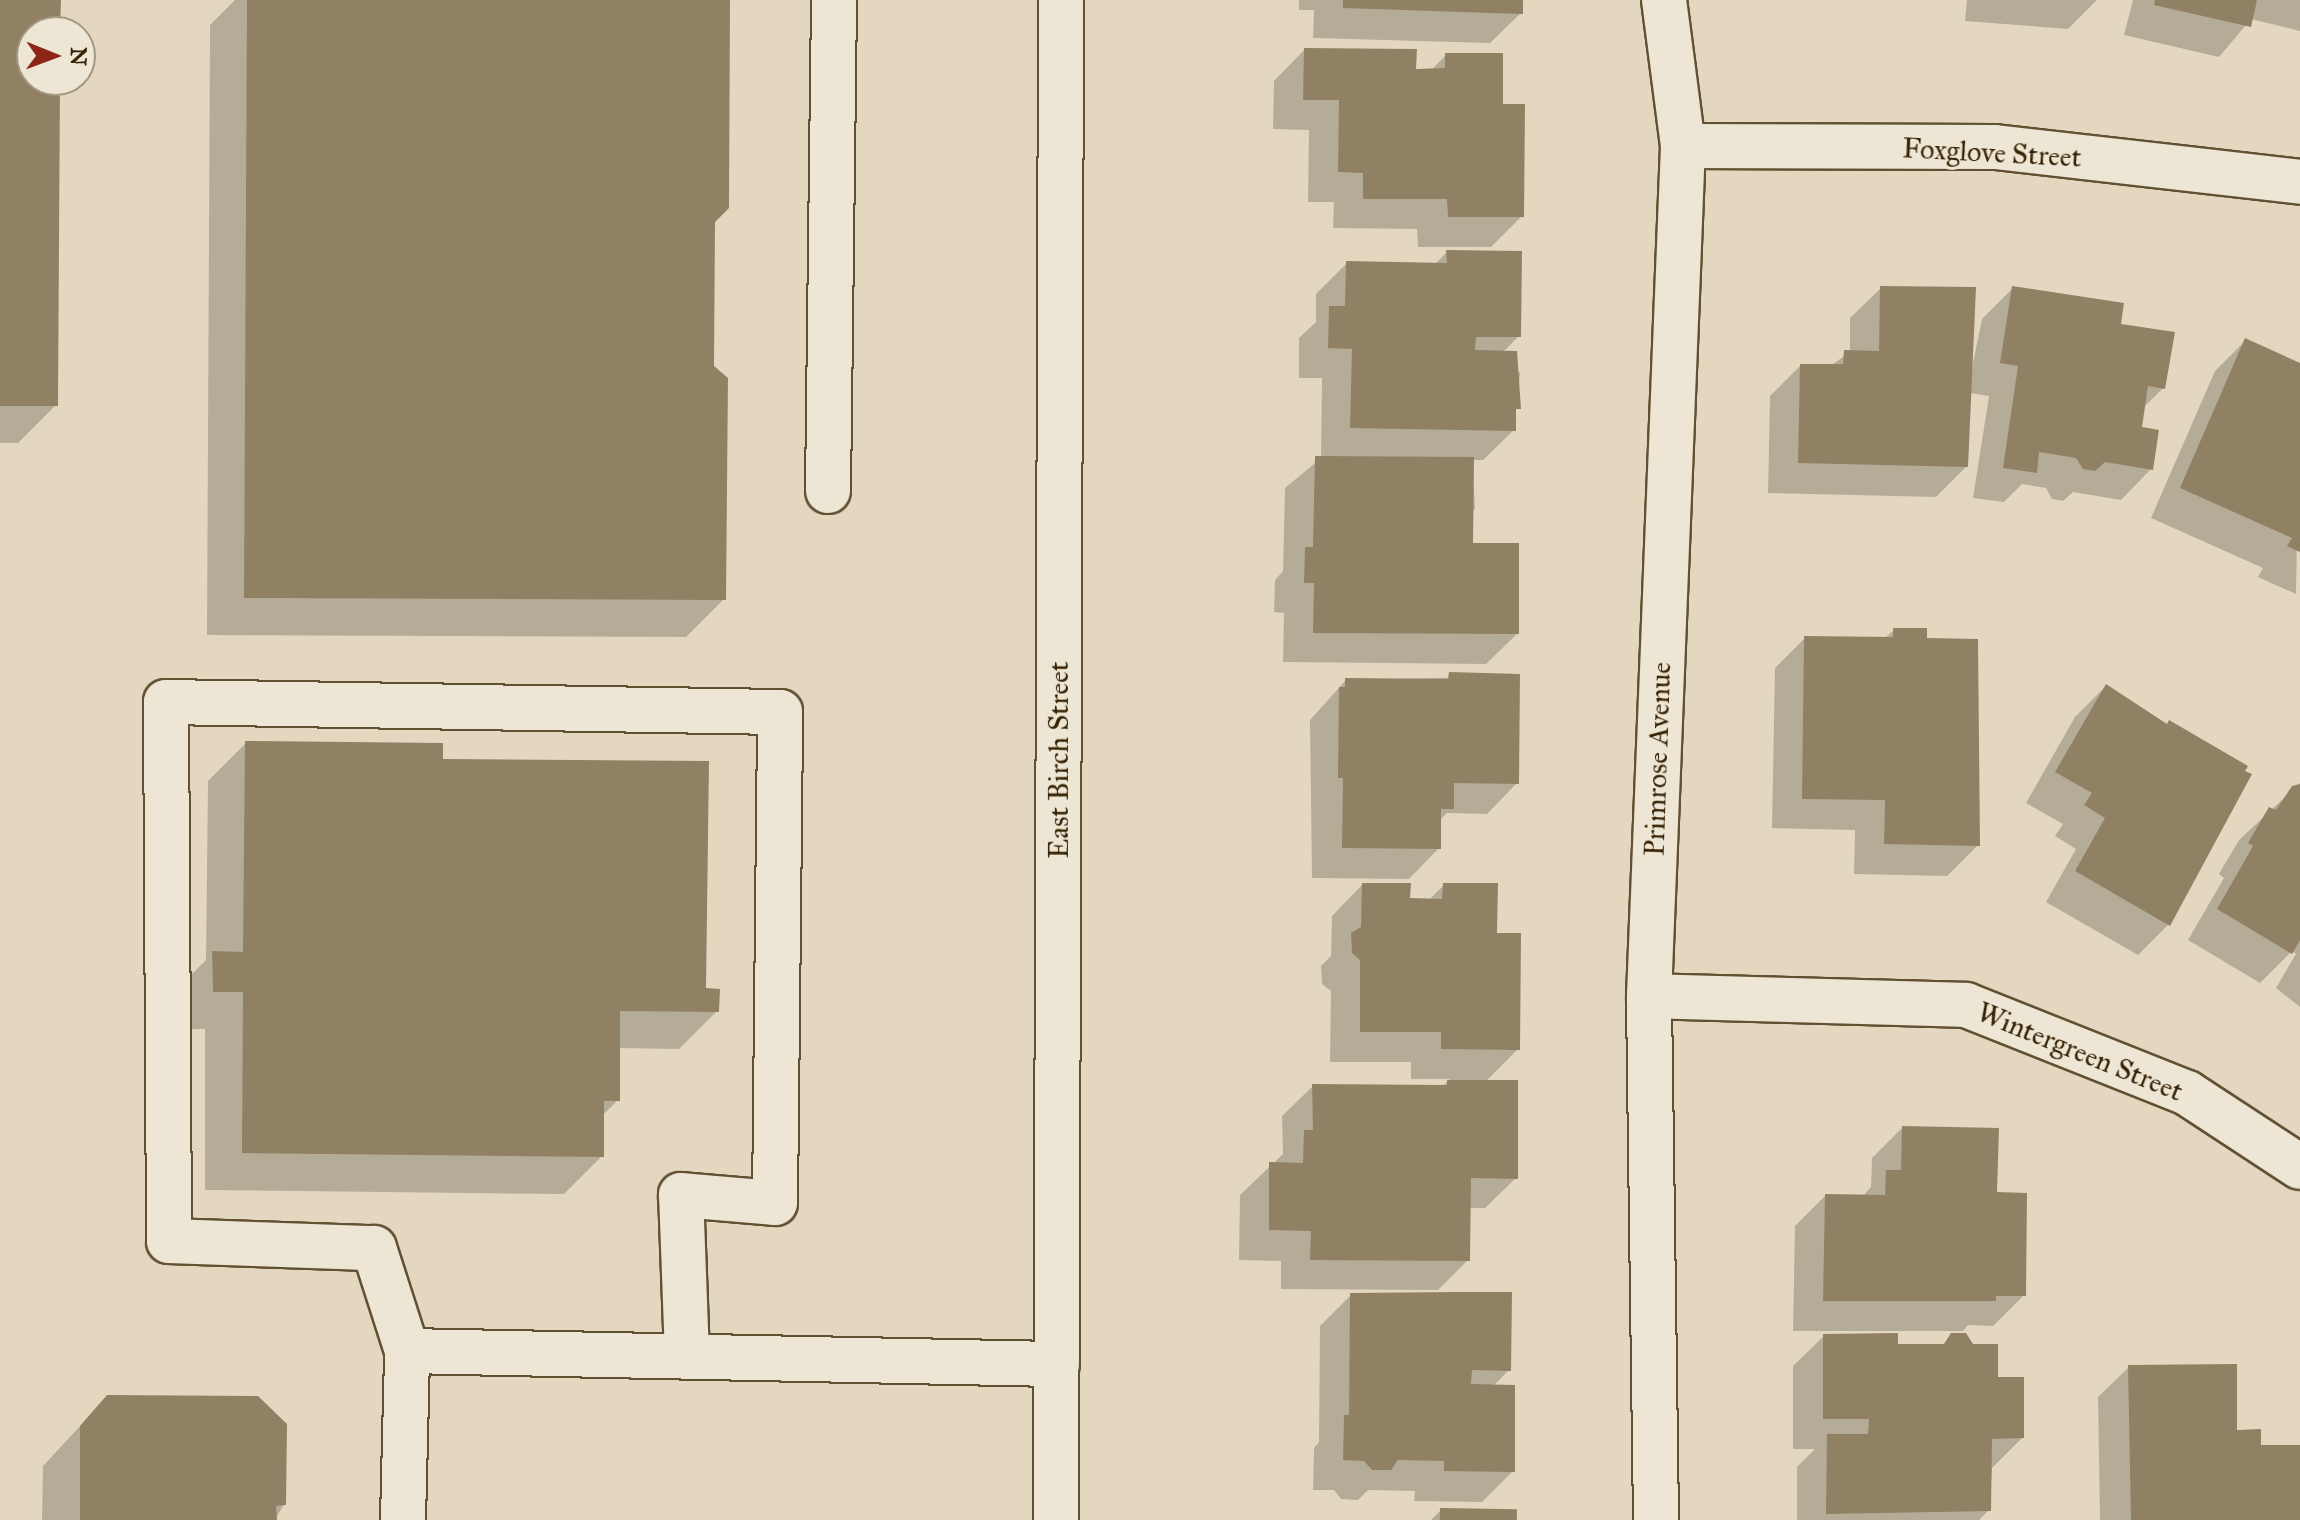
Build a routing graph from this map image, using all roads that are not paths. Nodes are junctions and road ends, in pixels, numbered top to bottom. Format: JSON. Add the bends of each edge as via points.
{"nodes":[{"id":1,"x":834,"y":0,"type":"edge"},
{"id":2,"x":1061,"y":0,"type":"edge"},
{"id":3,"x":1664,"y":0,"type":"edge"},
{"id":4,"x":1683,"y":146,"type":"junction"},
{"id":5,"x":2300,"y":182,"type":"edge"},
{"id":6,"x":828,"y":491,"type":"dead end"},
{"id":7,"x":1649,"y":996,"type":"junction"},
{"id":8,"x":2300,"y":1167,"type":"edge"},
{"id":9,"x":407,"y":1351,"type":"junction"},
{"id":10,"x":687,"y":1356,"type":"junction"},
{"id":11,"x":1057,"y":1364,"type":"junction"},
{"id":12,"x":403,"y":1520,"type":"edge"},
{"id":13,"x":1056,"y":1520,"type":"edge"},
{"id":14,"x":1656,"y":1520,"type":"edge"}],
"edges":[{"from":1,"to":6,"type":"street"},
{"from":2,"to":11,"type":"street","name":"East Birch Street"},
{"from":3,"to":4,"type":"street","name":"Primrose Avenue"},
{"from":4,"to":5,"type":"street","name":"Foxglove Street","via":[[1995,147]]},
{"from":4,"to":7,"type":"street","name":"Primrose Avenue"},
{"from":7,"to":8,"type":"street","name":"Wintergreen Street","via":[[1966,1005],[2187,1093]]},
{"from":7,"to":14,"type":"street","name":"Primrose Avenue"},
{"from":9,"to":10,"type":"street"},
{"from":9,"to":10,"type":"street","via":[[374,1248],[169,1241],[166,702],[780,712],[775,1203],[681,1195]]},
{"from":9,"to":12,"type":"street"},
{"from":10,"to":11,"type":"street"},
{"from":11,"to":13,"type":"street","name":"East Birch Street"}]}
